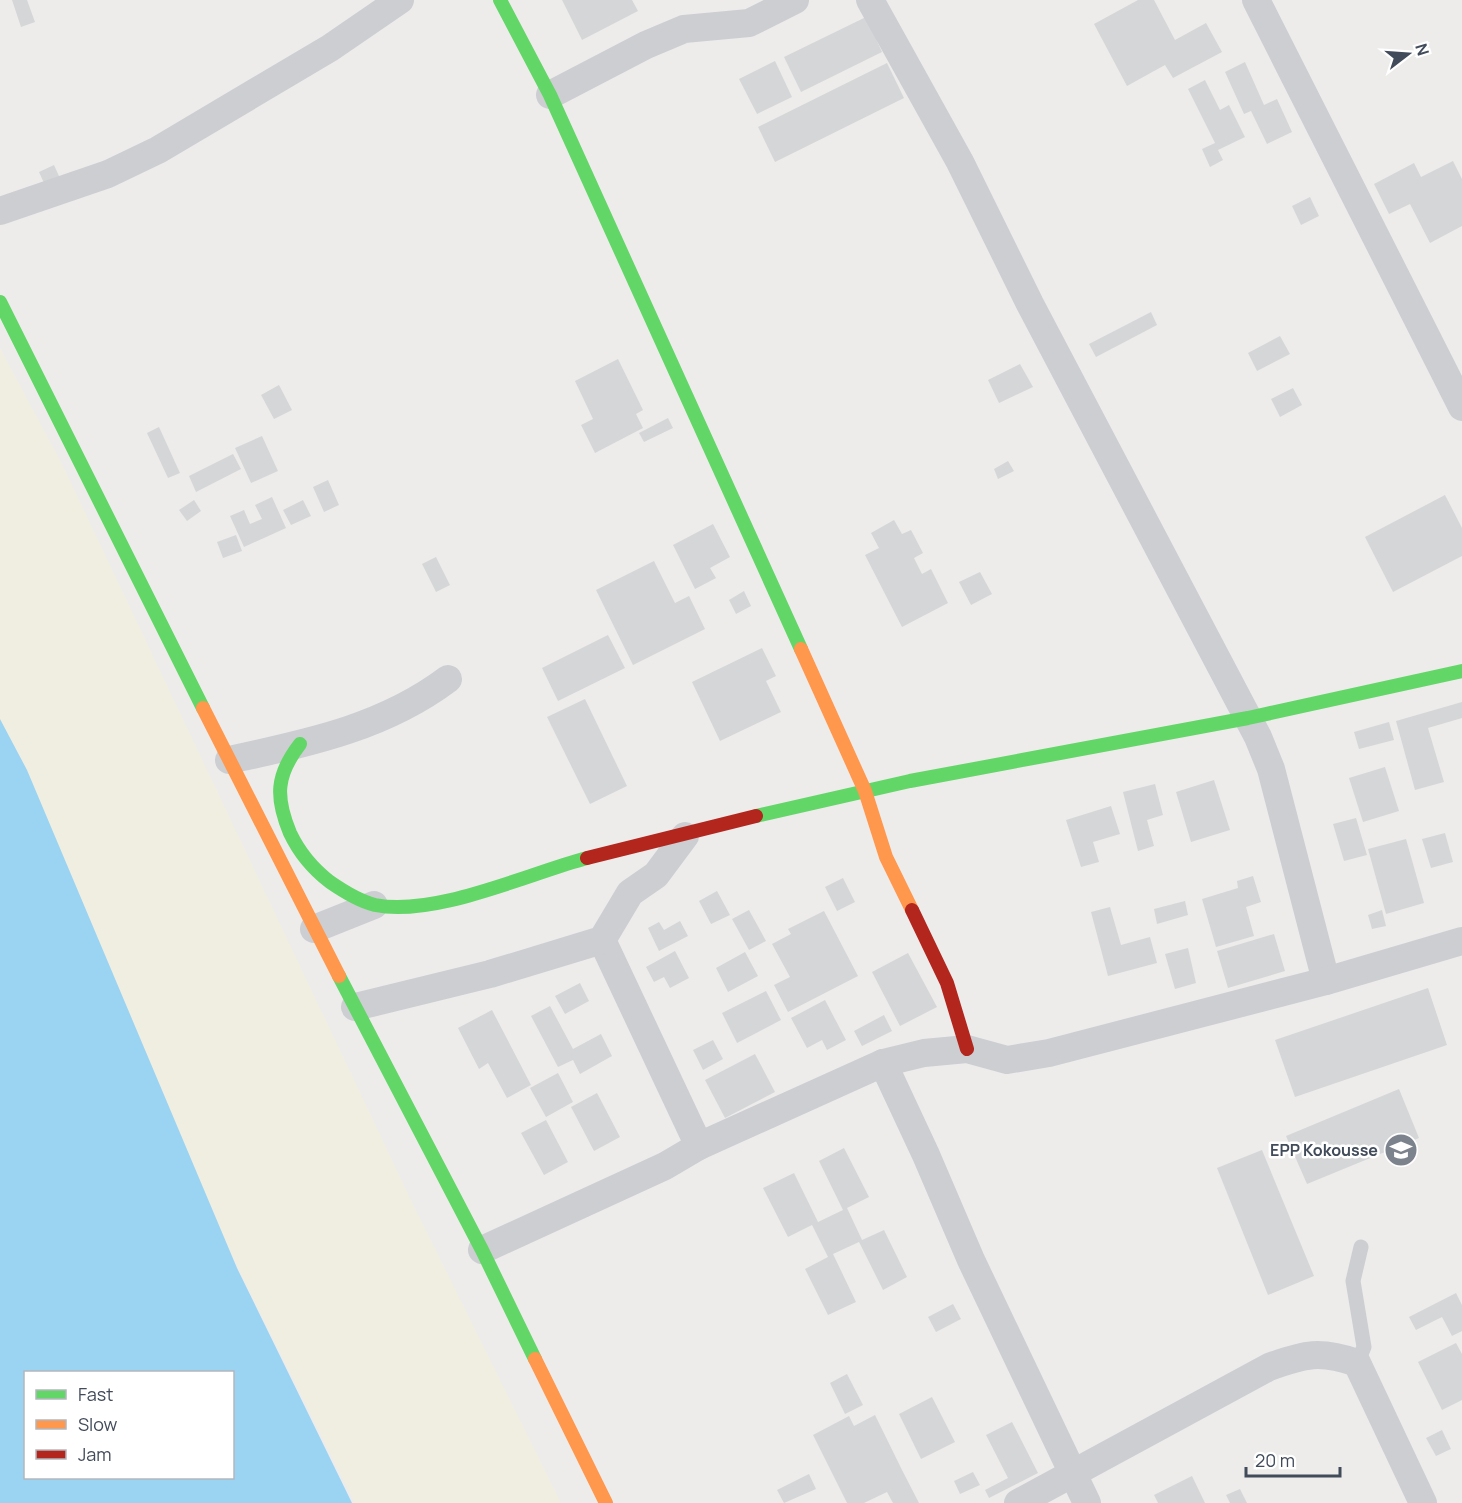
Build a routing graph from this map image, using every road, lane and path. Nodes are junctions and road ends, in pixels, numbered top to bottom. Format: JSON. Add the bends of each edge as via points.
{"nodes":[{"id":1,"x":400,"y":0,"type":"edge"},
{"id":2,"x":500,"y":0,"type":"edge"},
{"id":3,"x":795,"y":0,"type":"edge"},
{"id":4,"x":870,"y":0,"type":"edge"},
{"id":5,"x":1256,"y":0,"type":"edge"},
{"id":6,"x":550,"y":95,"type":"junction"},
{"id":7,"x":0,"y":211,"type":"edge"},
{"id":8,"x":0,"y":302,"type":"edge"},
{"id":9,"x":1462,"y":407,"type":"edge"},
{"id":10,"x":1462,"y":670,"type":"edge"},
{"id":11,"x":448,"y":679,"type":"dead end"},
{"id":12,"x":1248,"y":718,"type":"junction"},
{"id":13,"x":300,"y":744,"type":"junction"},
{"id":14,"x":229,"y":760,"type":"junction"},
{"id":15,"x":864,"y":791,"type":"junction"},
{"id":16,"x":685,"y":836,"type":"junction"},
{"id":17,"x":374,"y":905,"type":"junction"},
{"id":18,"x":314,"y":929,"type":"junction"},
{"id":19,"x":602,"y":940,"type":"junction"},
{"id":20,"x":1462,"y":941,"type":"edge"},
{"id":21,"x":1326,"y":981,"type":"junction"},
{"id":22,"x":355,"y":1007,"type":"junction"},
{"id":23,"x":967,"y":1049,"type":"junction"},
{"id":24,"x":883,"y":1063,"type":"junction"},
{"id":25,"x":699,"y":1146,"type":"junction"},
{"id":26,"x":1361,"y":1247,"type":"dead end"},
{"id":27,"x":482,"y":1250,"type":"junction"},
{"id":28,"x":1357,"y":1363,"type":"junction"},
{"id":29,"x":1073,"y":1474,"type":"junction"},
{"id":30,"x":606,"y":1503,"type":"edge"},
{"id":31,"x":1018,"y":1503,"type":"edge"},
{"id":32,"x":1087,"y":1503,"type":"edge"},
{"id":33,"x":1424,"y":1503,"type":"edge"}],
"edges":[{"from":1,"to":7,"type":"street","via":[[330,48],[158,150],[108,174]]},
{"from":2,"to":6,"type":"street"},
{"from":3,"to":6,"type":"street","via":[[749,23],[684,29]]},
{"from":4,"to":12,"type":"street","via":[[960,162],[1030,304]]},
{"from":5,"to":9,"type":"street"},
{"from":6,"to":15,"type":"street"},
{"from":8,"to":14,"type":"street"},
{"from":10,"to":12,"type":"street"},
{"from":11,"to":13,"type":"street","via":[[401,710],[357,729]]},
{"from":12,"to":15,"type":"street"},
{"from":12,"to":21,"type":"street","via":[[1271,769]]},
{"from":13,"to":14,"type":"street"},
{"from":13,"to":17,"type":"street","via":[[284,764],[279,785],[296,845],[316,872],[343,891]]},
{"from":14,"to":18,"type":"street"},
{"from":15,"to":16,"type":"street"},
{"from":15,"to":23,"type":"street","via":[[885,857],[950,989],[962,1020]]},
{"from":16,"to":17,"type":"street","via":[[562,865],[445,899]]},
{"from":16,"to":19,"type":"street","via":[[656,875],[630,893]]},
{"from":17,"to":18,"type":"street"},
{"from":18,"to":22,"type":"street"},
{"from":19,"to":22,"type":"street","via":[[430,990]]},
{"from":19,"to":25,"type":"street"},
{"from":20,"to":21,"type":"street"},
{"from":21,"to":23,"type":"street","via":[[1049,1053],[1007,1060]]},
{"from":22,"to":27,"type":"street"},
{"from":23,"to":24,"type":"street","via":[[924,1053]]},
{"from":24,"to":25,"type":"street"},
{"from":24,"to":29,"type":"street"},
{"from":25,"to":27,"type":"street","via":[[665,1166]]},
{"from":26,"to":28,"type":"lane","via":[[1353,1281],[1364,1347]]},
{"from":27,"to":30,"type":"street"},
{"from":28,"to":29,"type":"street","via":[[1321,1354],[1302,1355],[1269,1367]]},
{"from":28,"to":33,"type":"street"},
{"from":29,"to":31,"type":"street"},
{"from":29,"to":32,"type":"street"}]}
